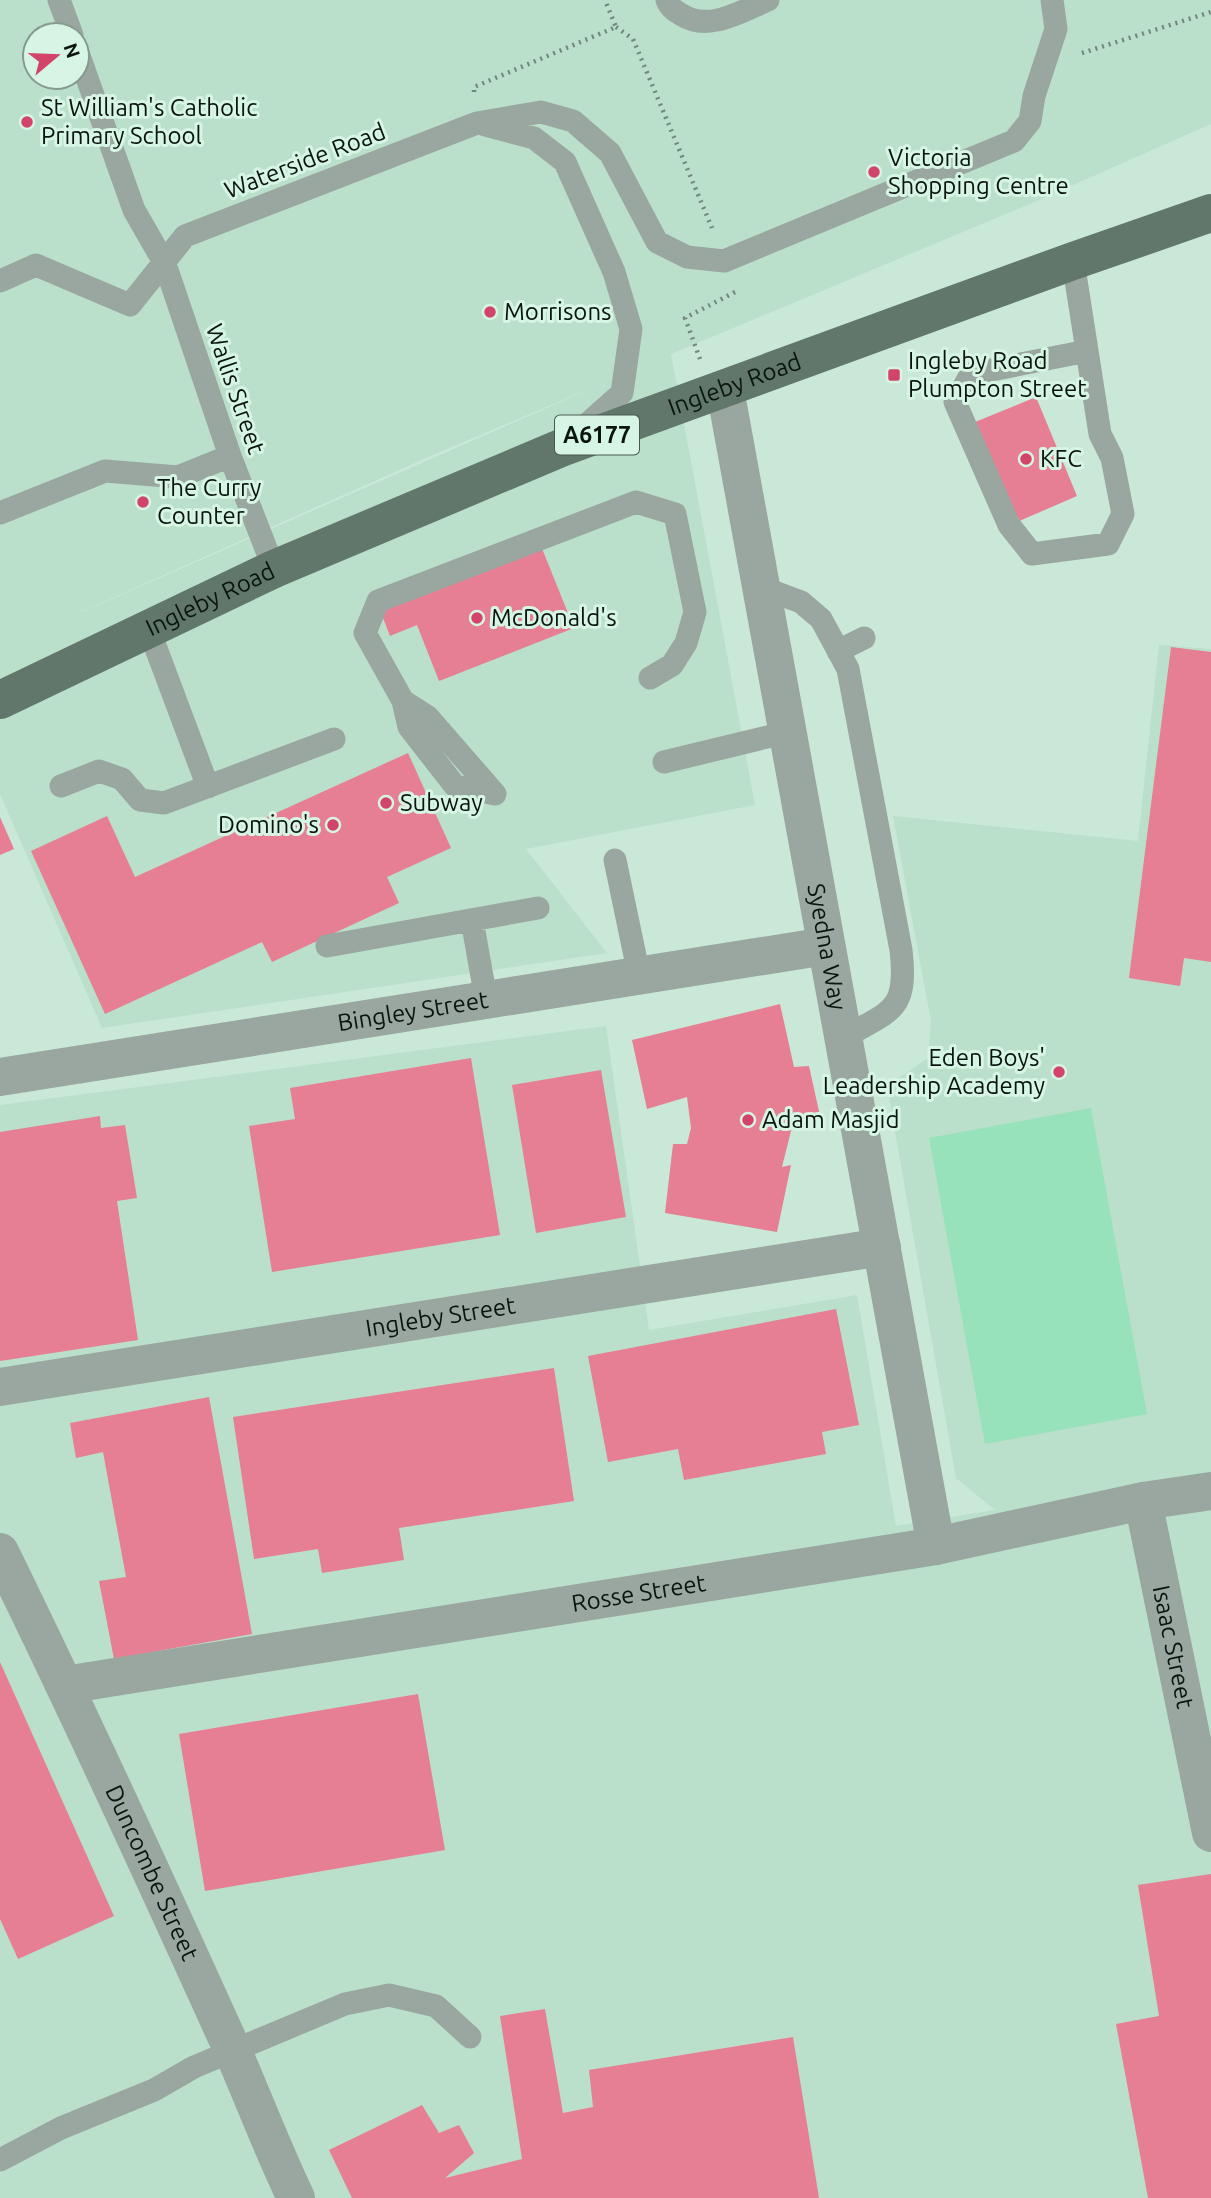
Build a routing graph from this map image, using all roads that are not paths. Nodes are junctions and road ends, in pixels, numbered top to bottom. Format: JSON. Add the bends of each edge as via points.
{"nodes":[{"id":1,"x":59,"y":0,"type":"edge"},
{"id":2,"x":667,"y":0,"type":"edge"},
{"id":3,"x":768,"y":0,"type":"edge"},
{"id":4,"x":1052,"y":0,"type":"edge"},
{"id":5,"x":67,"y":21,"type":"edge"},
{"id":6,"x":91,"y":89,"type":"edge"},
{"id":7,"x":477,"y":123,"type":"junction"},
{"id":8,"x":1202,"y":215,"type":"edge"},
{"id":9,"x":1073,"y":261,"type":"junction"},
{"id":10,"x":165,"y":264,"type":"junction"},
{"id":11,"x":0,"y":281,"type":"edge"},
{"id":12,"x":1087,"y":351,"type":"junction"},
{"id":13,"x":719,"y":391,"type":"junction"},
{"id":14,"x":561,"y":448,"type":"junction"},
{"id":15,"x":230,"y":456,"type":"junction"},
{"id":16,"x":0,"y":513,"type":"edge"},
{"id":17,"x":274,"y":569,"type":"junction"},
{"id":18,"x":761,"y":587,"type":"junction"},
{"id":19,"x":148,"y":627,"type":"junction"},
{"id":20,"x":864,"y":638,"type":"dead end"},
{"id":21,"x":838,"y":651,"type":"junction"},
{"id":22,"x":650,"y":678,"type":"dead end"},
{"id":23,"x":0,"y":700,"type":"edge"},
{"id":24,"x":788,"y":732,"type":"junction"},
{"id":25,"x":334,"y":739,"type":"dead end"},
{"id":26,"x":664,"y":762,"type":"dead end"},
{"id":27,"x":61,"y":786,"type":"dead end"},
{"id":28,"x":208,"y":787,"type":"junction"},
{"id":29,"x":495,"y":794,"type":"dead end"},
{"id":30,"x":615,"y":860,"type":"dead end"},
{"id":31,"x":538,"y":908,"type":"dead end"},
{"id":32,"x":472,"y":920,"type":"junction"},
{"id":33,"x":327,"y":946,"type":"dead end"},
{"id":34,"x":826,"y":946,"type":"junction"},
{"id":35,"x":639,"y":975,"type":"junction"},
{"id":36,"x":486,"y":999,"type":"junction"},
{"id":37,"x":843,"y":1038,"type":"junction"},
{"id":38,"x":0,"y":1077,"type":"edge"},
{"id":39,"x":882,"y":1247,"type":"junction"},
{"id":40,"x":0,"y":1387,"type":"edge"},
{"id":41,"x":1211,"y":1491,"type":"edge"},
{"id":42,"x":1143,"y":1501,"type":"junction"},
{"id":43,"x":936,"y":1546,"type":"junction"},
{"id":44,"x":0,"y":1552,"type":"edge"},
{"id":45,"x":65,"y":1685,"type":"junction"},
{"id":46,"x":1211,"y":1833,"type":"edge"},
{"id":47,"x":470,"y":2037,"type":"dead end"},
{"id":48,"x":232,"y":2050,"type":"junction"},
{"id":49,"x":0,"y":2160,"type":"edge"},
{"id":50,"x":296,"y":2198,"type":"edge"}],
"edges":[{"from":1,"to":5,"type":"lane"},
{"from":2,"to":3,"type":"lane","via":[[690,20],[712,22]]},
{"from":4,"to":7,"type":"lane","name":"Waterside Road","via":[[1056,29],[1030,121],[1014,141],[724,261],[687,257],[657,242],[610,153],[573,121],[541,112]]},
{"from":6,"to":10,"type":"lane","name":"Wallis Street","via":[[134,210]]},
{"from":7,"to":10,"type":"lane","name":"Waterside Road","via":[[185,236]]},
{"from":7,"to":14,"type":"lane","via":[[534,138],[565,162],[614,272],[631,329],[622,393]]},
{"from":8,"to":9,"type":"main road","name":"Ingleby Road","number":"A6177"},
{"from":9,"to":12,"type":"lane"},
{"from":9,"to":13,"type":"main road","name":"Ingleby Road","number":"A6177"},
{"from":10,"to":11,"type":"lane","name":"Waterside Road","via":[[130,305],[36,265]]},
{"from":10,"to":15,"type":"lane","name":"Wallis Street"},
{"from":12,"to":12,"type":"lane","via":[[1100,434],[1112,458],[1123,514],[1108,544],[1032,554],[1009,526],[955,402],[971,374]]},
{"from":13,"to":14,"type":"main road","name":"Ingleby Road","number":"A6177"},
{"from":13,"to":18,"type":"street","name":"Syedna Way"},
{"from":14,"to":17,"type":"main road","name":"Ingleby Road","number":"A6177"},
{"from":15,"to":16,"type":"lane","via":[[178,477],[105,471]]},
{"from":15,"to":17,"type":"lane","name":"Wallis Street"},
{"from":17,"to":19,"type":"main road","name":"Ingleby Road","number":"A6177"},
{"from":18,"to":21,"type":"lane","via":[[801,602],[821,619]]},
{"from":18,"to":24,"type":"street","name":"Syedna Way"},
{"from":19,"to":23,"type":"main road","name":"Ingleby Road","number":"A6177"},
{"from":19,"to":28,"type":"lane"},
{"from":20,"to":21,"type":"lane"},
{"from":21,"to":37,"type":"lane","via":[[848,669],[903,968],[901,998],[889,1012]]},
{"from":22,"to":29,"type":"lane","via":[[672,665],[687,643],[695,612],[675,514],[636,502],[378,601],[365,633],[403,701],[428,716]]},
{"from":24,"to":26,"type":"lane"},
{"from":24,"to":34,"type":"street","name":"Syedna Way"},
{"from":25,"to":28,"type":"lane"},
{"from":27,"to":28,"type":"lane","via":[[99,771],[122,779],[140,800],[164,803]]},
{"from":30,"to":35,"type":"lane"},
{"from":31,"to":32,"type":"lane"},
{"from":32,"to":33,"type":"lane"},
{"from":32,"to":36,"type":"lane"},
{"from":34,"to":35,"type":"street","name":"Bingley Street"},
{"from":34,"to":37,"type":"street","name":"Syedna Way"},
{"from":35,"to":36,"type":"street","name":"Bingley Street"},
{"from":36,"to":38,"type":"street","name":"Bingley Street"},
{"from":37,"to":39,"type":"street","name":"Syedna Way"},
{"from":39,"to":40,"type":"street","name":"Ingleby Street"},
{"from":39,"to":43,"type":"street","name":"Syedna Way"},
{"from":41,"to":42,"type":"street","name":"Rosse Street"},
{"from":42,"to":43,"type":"street","name":"Rosse Street"},
{"from":42,"to":46,"type":"street","name":"Isaac Street"},
{"from":43,"to":45,"type":"street","name":"Rosse Street"},
{"from":44,"to":45,"type":"street","name":"Duncombe Street"},
{"from":45,"to":48,"type":"street","name":"Duncombe Street"},
{"from":47,"to":48,"type":"lane","via":[[436,2007],[389,1995],[345,2004]]},
{"from":48,"to":49,"type":"lane","via":[[155,2090],[61,2127]]},
{"from":48,"to":50,"type":"street","name":"Duncombe Street"}]}
